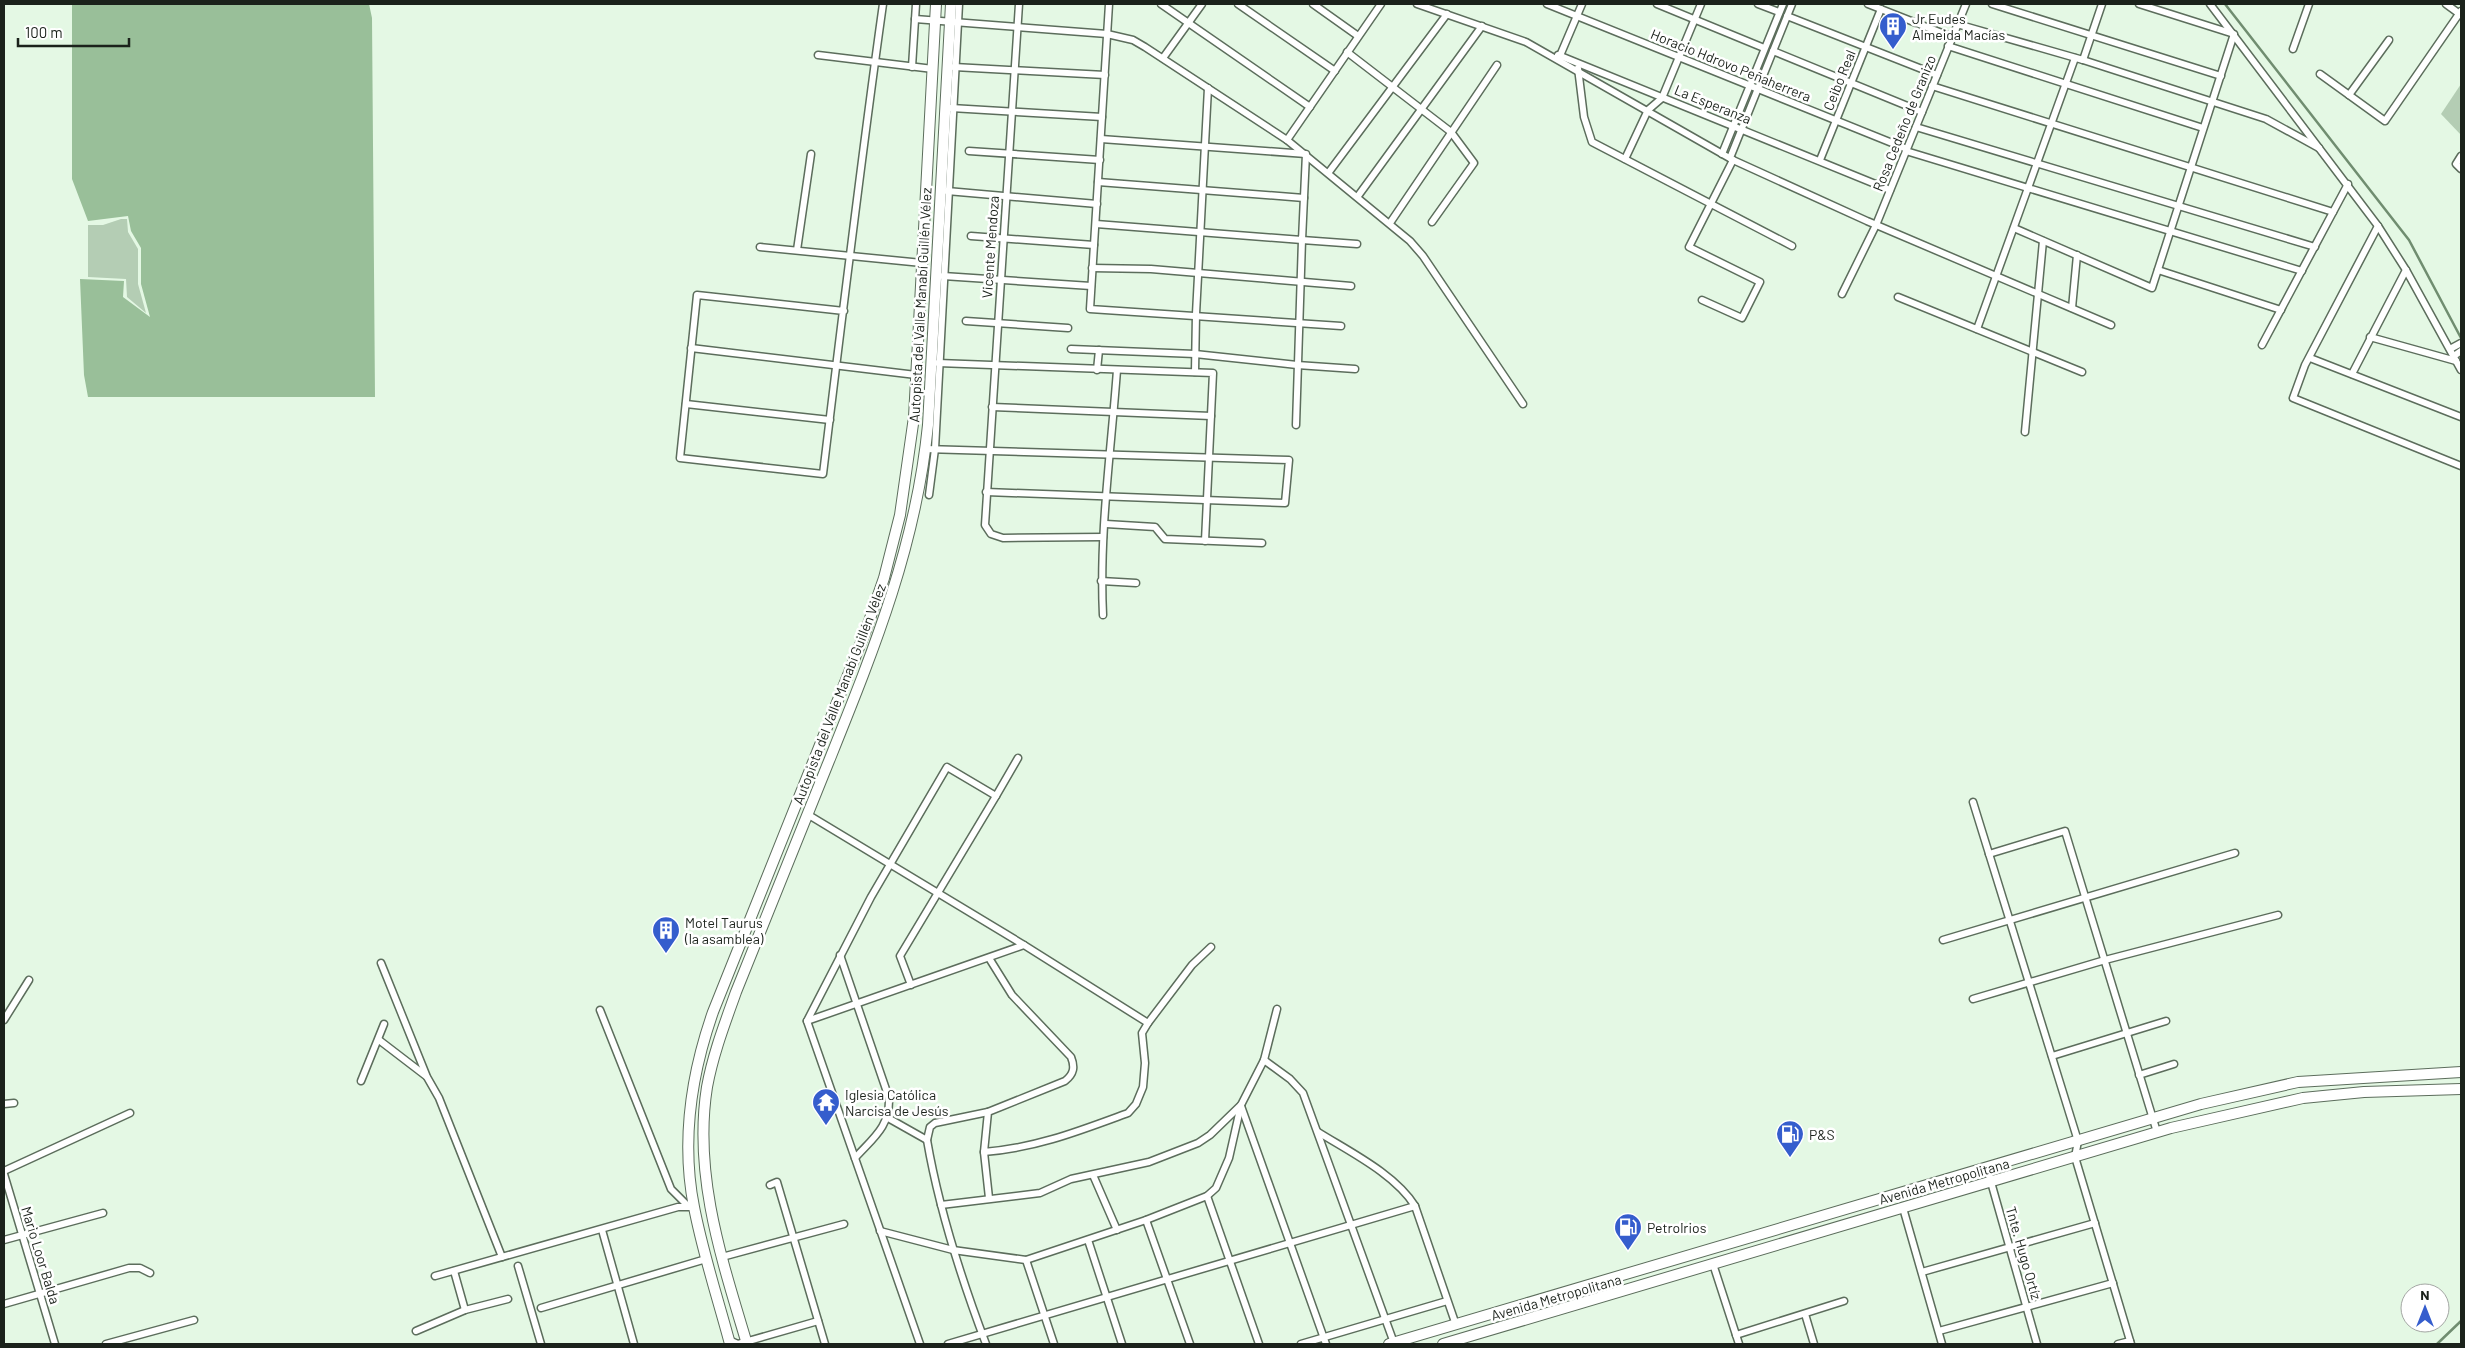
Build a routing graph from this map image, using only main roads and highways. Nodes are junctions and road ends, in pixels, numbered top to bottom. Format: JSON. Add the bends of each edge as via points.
{"nodes":[{"id":1,"x":936,"y":4,"type":"edge"},
{"id":2,"x":951,"y":4,"type":"edge"},
{"id":3,"x":2461,"y":1072,"type":"edge"},
{"id":4,"x":2390,"y":1076,"type":"junction"},
{"id":5,"x":2461,"y":1089,"type":"edge"},
{"id":6,"x":2390,"y":1091,"type":"junction"},
{"id":7,"x":1552,"y":1296,"type":"junction"},
{"id":8,"x":1551,"y":1312,"type":"junction"},
{"id":9,"x":739,"y":1342,"type":"edge"},
{"id":10,"x":1391,"y":1344,"type":"edge"},
{"id":11,"x":1443,"y":1344,"type":"edge"}],
"edges":[{"from":1,"to":9,"type":"main road","name":"Autopista del Valle Manabí Guillén Vélez","via":[[916,375],[906,485],[894,539],[877,600],[720,994],[700,1052],[692,1088],[688,1130],[690,1206],[706,1259]]},
{"from":2,"to":9,"type":"main road","name":"Autopista del Valle Manabí Guillén Vélez","via":[[954,22],[952,67],[930,449],[885,619],[724,1024],[707,1086],[704,1169]]},
{"from":3,"to":4,"type":"main road"},
{"from":4,"to":6,"type":"main road"},
{"from":4,"to":7,"type":"main road","via":[[2298,1082],[2253,1091]]},
{"from":5,"to":6,"type":"main road","name":"Avenida Metropolitana"},
{"from":6,"to":8,"type":"main road","name":"Avenida Metropolitana","via":[[2303,1098],[2157,1132]]},
{"from":7,"to":8,"type":"main road"},
{"from":7,"to":10,"type":"main road"},
{"from":8,"to":11,"type":"main road","name":"Avenida Metropolitana"}]}
